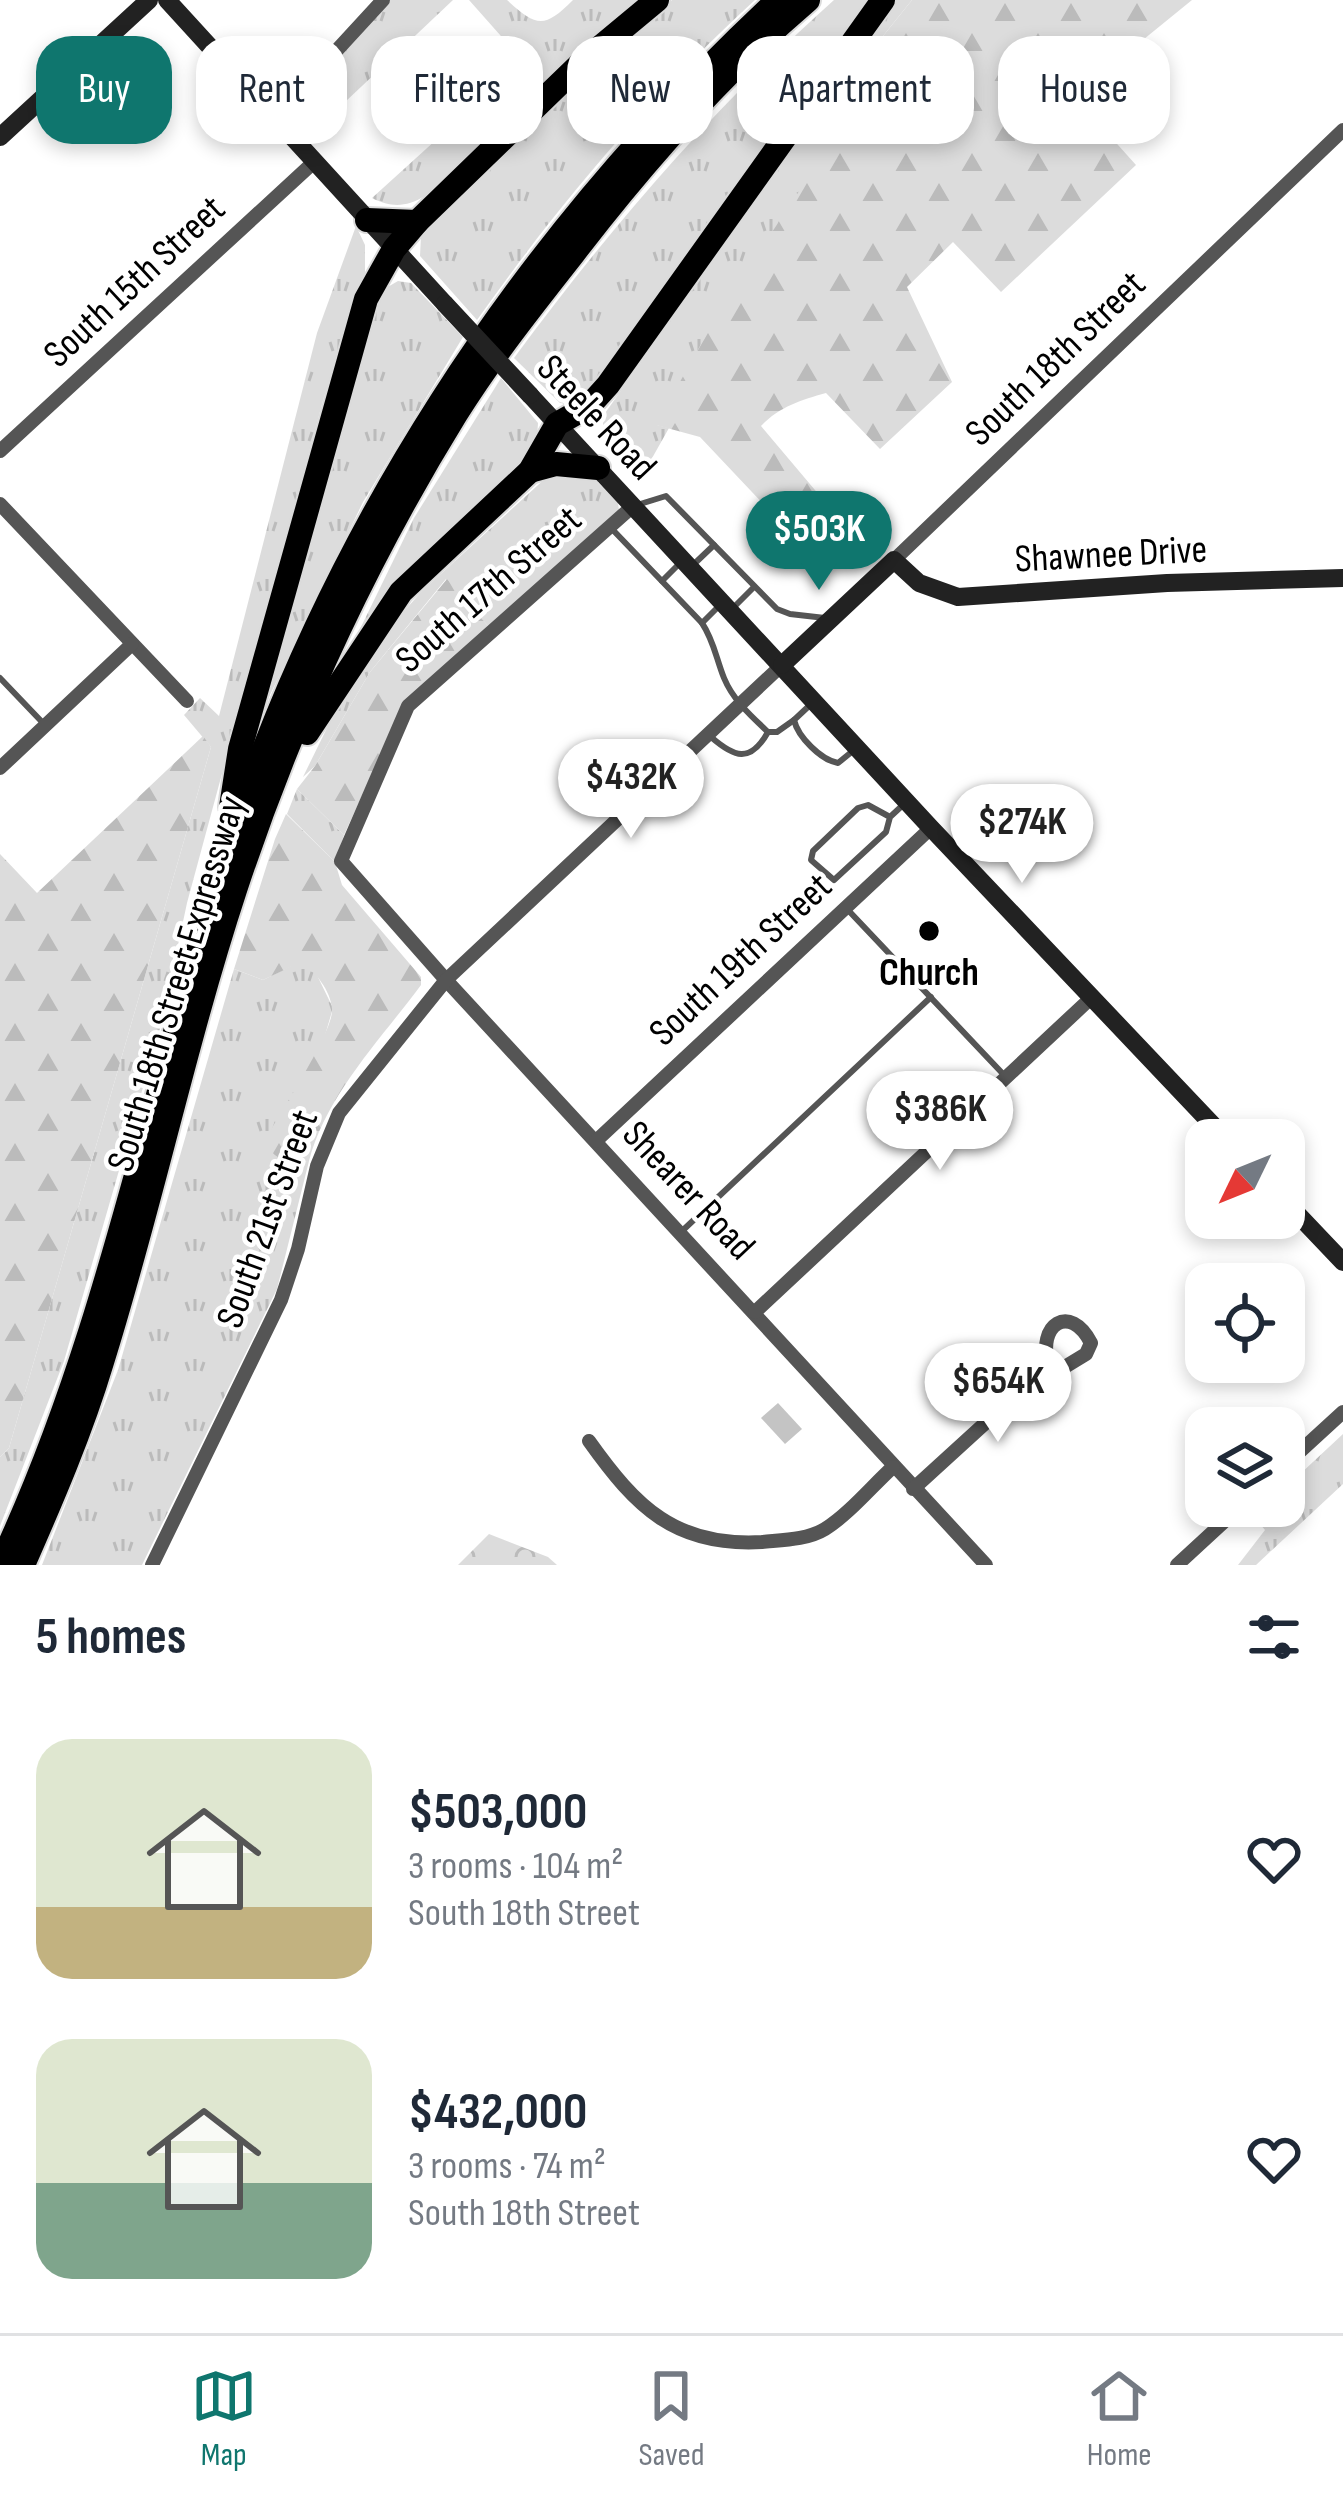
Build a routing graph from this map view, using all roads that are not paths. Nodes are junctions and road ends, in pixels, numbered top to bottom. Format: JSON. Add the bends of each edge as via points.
{"nodes":[{"id":1,"x":149,"y":0,"type":"edge"},
{"id":2,"x":167,"y":0,"type":"edge"},
{"id":3,"x":382,"y":0,"type":"edge"},
{"id":4,"x":657,"y":0,"type":"edge"},
{"id":5,"x":778,"y":0,"type":"edge"},
{"id":6,"x":808,"y":0,"type":"edge"},
{"id":7,"x":884,"y":0,"type":"edge"},
{"id":8,"x":200,"y":36,"type":"edge"},
{"id":9,"x":347,"y":39,"type":"edge"},
{"id":10,"x":1343,"y":130,"type":"edge"},
{"id":11,"x":0,"y":137,"type":"edge"},
{"id":12,"x":298,"y":144,"type":"edge"},
{"id":13,"x":314,"y":162,"type":"junction"},
{"id":14,"x":367,"y":220,"type":"junction"},
{"id":15,"x":417,"y":222,"type":"junction"},
{"id":16,"x":394,"y":249,"type":"junction"},
{"id":17,"x":557,"y":424,"type":"junction"},
{"id":18,"x":0,"y":451,"type":"edge"},
{"id":19,"x":598,"y":468,"type":"junction"},
{"id":20,"x":530,"y":471,"type":"junction"},
{"id":21,"x":0,"y":504,"type":"edge"},
{"id":22,"x":633,"y":506,"type":"junction"},
{"id":23,"x":610,"y":527,"type":"junction"},
{"id":24,"x":714,"y":545,"type":"junction"},
{"id":25,"x":894,"y":560,"type":"junction"},
{"id":26,"x":687,"y":563,"type":"junction"},
{"id":27,"x":1343,"y":578,"type":"edge"},
{"id":28,"x":662,"y":580,"type":"junction"},
{"id":29,"x":754,"y":587,"type":"junction"},
{"id":30,"x":727,"y":606,"type":"junction"},
{"id":31,"x":831,"y":620,"type":"junction"},
{"id":32,"x":702,"y":622,"type":"junction"},
{"id":33,"x":132,"y":644,"type":"junction"},
{"id":34,"x":782,"y":665,"type":"junction"},
{"id":35,"x":0,"y":677,"type":"edge"},
{"id":36,"x":187,"y":700,"type":"dead end"},
{"id":37,"x":813,"y":701,"type":"junction"},
{"id":38,"x":740,"y":706,"type":"junction"},
{"id":39,"x":794,"y":720,"type":"junction"},
{"id":40,"x":45,"y":726,"type":"junction"},
{"id":41,"x":768,"y":731,"type":"junction"},
{"id":42,"x":708,"y":735,"type":"junction"},
{"id":43,"x":856,"y":748,"type":"junction"},
{"id":44,"x":0,"y":767,"type":"edge"},
{"id":45,"x":277,"y":783,"type":"junction"},
{"id":46,"x":906,"y":802,"type":"junction"},
{"id":47,"x":890,"y":818,"type":"junction"},
{"id":48,"x":931,"y":828,"type":"junction"},
{"id":49,"x":341,"y":862,"type":"joint"},
{"id":50,"x":220,"y":877,"type":"junction"},
{"id":51,"x":845,"y":907,"type":"junction"},
{"id":52,"x":446,"y":980,"type":"junction"},
{"id":53,"x":931,"y":997,"type":"junction"},
{"id":54,"x":1091,"y":998,"type":"junction"},
{"id":55,"x":1007,"y":1077,"type":"junction"},
{"id":56,"x":1207,"y":1119,"type":"edge"},
{"id":57,"x":596,"y":1141,"type":"junction"},
{"id":58,"x":1305,"y":1222,"type":"edge"},
{"id":59,"x":681,"y":1232,"type":"junction"},
{"id":60,"x":1343,"y":1262,"type":"edge"},
{"id":61,"x":755,"y":1312,"type":"junction"},
{"id":62,"x":1049,"y":1365,"type":"dead end"},
{"id":63,"x":1343,"y":1412,"type":"edge"},
{"id":64,"x":589,"y":1441,"type":"dead end"},
{"id":65,"x":1305,"y":1447,"type":"edge"},
{"id":66,"x":893,"y":1467,"type":"junction"},
{"id":67,"x":913,"y":1489,"type":"junction"},
{"id":68,"x":1219,"y":1527,"type":"edge"},
{"id":69,"x":0,"y":1565,"type":"edge"},
{"id":70,"x":23,"y":1565,"type":"edge"},
{"id":71,"x":152,"y":1565,"type":"edge"},
{"id":72,"x":986,"y":1565,"type":"edge"},
{"id":73,"x":1178,"y":1565,"type":"edge"}],
"edges":[{"from":1,"to":11,"type":"street"},
{"from":2,"to":8,"type":"street","name":"Steele Road"},
{"from":3,"to":9,"type":"street"},
{"from":4,"to":15,"type":"highway"},
{"from":5,"to":50,"type":"highway","name":"South 18th Street Expressway","via":[[597,189],[460,373],[344,564],[268,734]]},
{"from":6,"to":45,"type":"highway","name":"South 18th Street Expressway","via":[[618,195],[458,411],[353,599]]},
{"from":7,"to":17,"type":"highway","via":[[608,385]]},
{"from":10,"to":25,"type":"street","name":"South 18th Street"},
{"from":12,"to":13,"type":"street","name":"Steele Road"},
{"from":13,"to":14,"type":"street","name":"Steele Road"},
{"from":13,"to":18,"type":"street","name":"South 15th Street"},
{"from":14,"to":15,"type":"highway"},
{"from":14,"to":16,"type":"street","name":"Steele Road"},
{"from":15,"to":16,"type":"highway"},
{"from":16,"to":17,"type":"street","name":"Steele Road","bridge":true},
{"from":16,"to":50,"type":"highway","via":[[366,298],[308,496],[240,749]]},
{"from":17,"to":19,"type":"street","name":"Steele Road"},
{"from":17,"to":20,"type":"highway"},
{"from":19,"to":20,"type":"highway"},
{"from":19,"to":22,"type":"street","name":"Steele Road"},
{"from":20,"to":45,"type":"highway","via":[[401,592]]},
{"from":21,"to":33,"type":"street"},
{"from":22,"to":23,"type":"street","name":"South 17th Street"},
{"from":22,"to":24,"type":"lane","via":[[666,496]]},
{"from":22,"to":26,"type":"street","name":"Steele Road"},
{"from":23,"to":28,"type":"lane"},
{"from":23,"to":49,"type":"street","name":"South 17th Street","via":[[408,706]]},
{"from":24,"to":26,"type":"lane"},
{"from":24,"to":29,"type":"lane"},
{"from":25,"to":27,"type":"street","name":"Shawnee Drive","via":[[919,583],[958,597]]},
{"from":25,"to":31,"type":"street","name":"South 18th Street"},
{"from":26,"to":28,"type":"lane"},
{"from":26,"to":30,"type":"street","name":"Steele Road"},
{"from":28,"to":32,"type":"lane"},
{"from":29,"to":30,"type":"lane"},
{"from":29,"to":31,"type":"lane","via":[[777,609]]},
{"from":30,"to":32,"type":"lane"},
{"from":30,"to":34,"type":"street","name":"Steele Road"},
{"from":31,"to":34,"type":"street","name":"South 18th Street"},
{"from":32,"to":38,"type":"lane"},
{"from":33,"to":36,"type":"street"},
{"from":33,"to":40,"type":"street"},
{"from":34,"to":37,"type":"street","name":"Steele Road"},
{"from":34,"to":38,"type":"street","name":"South 18th Street"},
{"from":35,"to":40,"type":"lane"},
{"from":37,"to":39,"type":"lane"},
{"from":37,"to":43,"type":"street","name":"Steele Road"},
{"from":38,"to":41,"type":"lane"},
{"from":38,"to":42,"type":"street","name":"South 18th Street"},
{"from":39,"to":41,"type":"lane"},
{"from":39,"to":43,"type":"lane","via":[[826,761],[838,763]]},
{"from":40,"to":44,"type":"street"},
{"from":41,"to":42,"type":"lane","via":[[741,756]]},
{"from":42,"to":52,"type":"street","name":"South 18th Street"},
{"from":43,"to":46,"type":"street","name":"Steele Road"},
{"from":45,"to":70,"type":"highway","name":"South 18th Street Expressway","via":[[235,890],[102,1364]]},
{"from":46,"to":47,"type":"lane"},
{"from":46,"to":48,"type":"street","name":"Steele Road"},
{"from":47,"to":47,"type":"lane","via":[[858,808],[811,860],[834,880],[886,832]]},
{"from":48,"to":51,"type":"street","name":"South 19th Street"},
{"from":48,"to":54,"type":"street","name":"Steele Road"},
{"from":49,"to":52,"type":"street","name":"Shearer Road"},
{"from":50,"to":69,"type":"highway","name":"South 18th Street Expressway","via":[[91,1332]]},
{"from":51,"to":53,"type":"lane"},
{"from":51,"to":57,"type":"street","name":"South 19th Street"},
{"from":52,"to":57,"type":"street","name":"Shearer Road"},
{"from":52,"to":71,"type":"street","name":"South 21st Street","via":[[339,1113],[316,1166],[281,1300]]},
{"from":53,"to":55,"type":"lane"},
{"from":53,"to":59,"type":"lane"},
{"from":54,"to":55,"type":"street"},
{"from":54,"to":56,"type":"street","name":"Steele Road"},
{"from":55,"to":61,"type":"street"},
{"from":57,"to":59,"type":"street","name":"Shearer Road"},
{"from":58,"to":60,"type":"street"},
{"from":59,"to":61,"type":"street","name":"Shearer Road"},
{"from":61,"to":66,"type":"street","name":"Shearer Road"},
{"from":62,"to":67,"type":"street"},
{"from":63,"to":65,"type":"street"},
{"from":64,"to":66,"type":"street","via":[[646,1510],[677,1531],[716,1541],[795,1539],[824,1530]]},
{"from":66,"to":67,"type":"street","name":"Shearer Road"},
{"from":67,"to":72,"type":"street","name":"Shearer Road"},
{"from":68,"to":73,"type":"street"}]}
